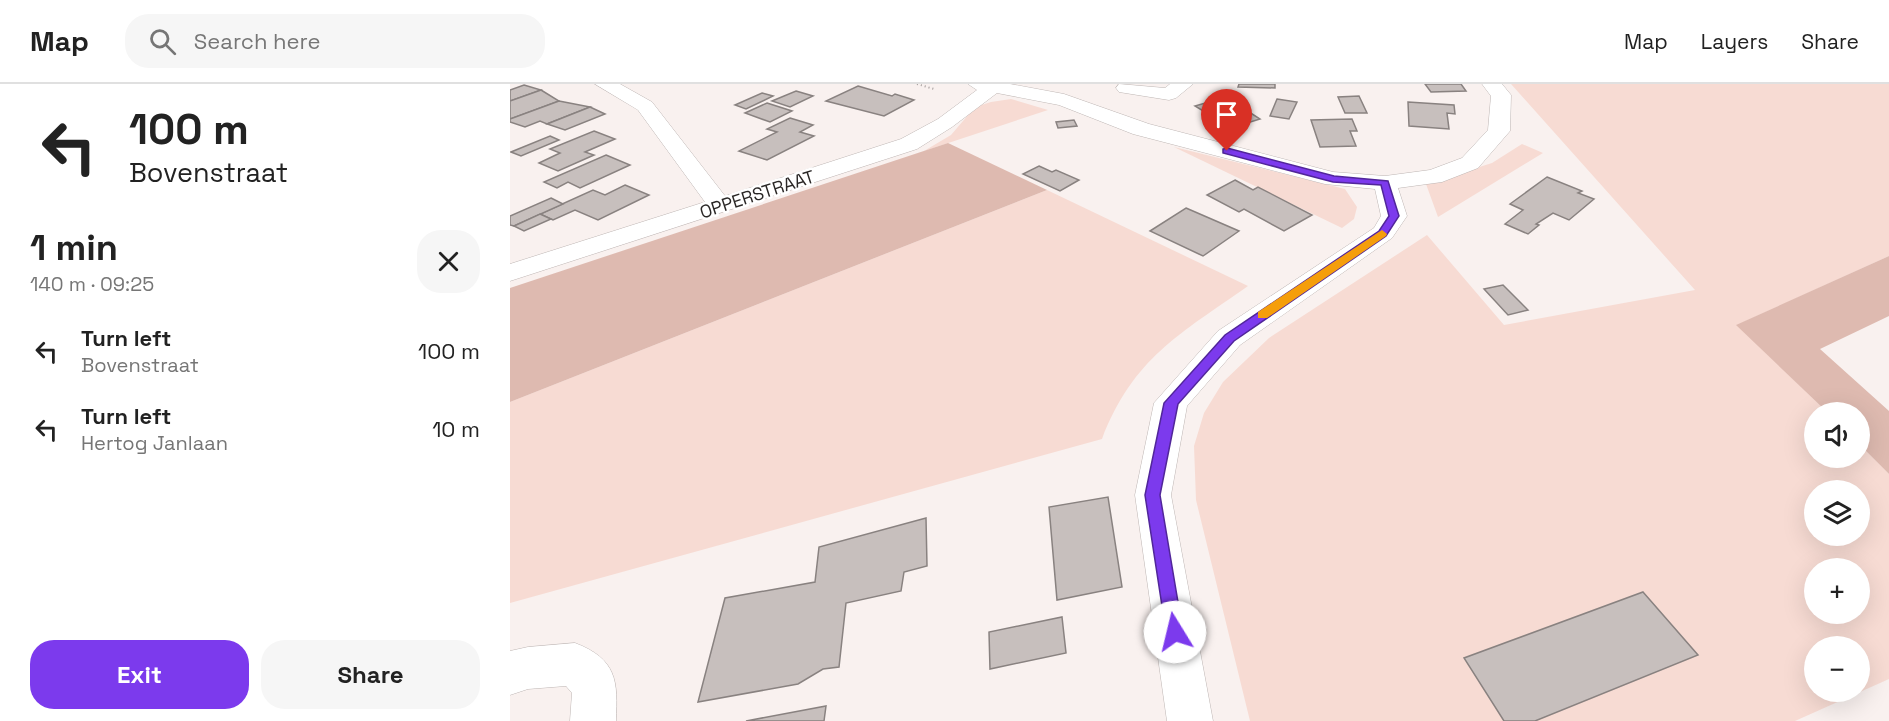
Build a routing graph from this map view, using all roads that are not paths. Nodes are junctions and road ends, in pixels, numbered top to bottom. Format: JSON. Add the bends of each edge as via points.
{"nodes":[{"id":1,"x":605,"y":84,"type":"edge"},
{"id":2,"x":1183,"y":84,"type":"edge"},
{"id":3,"x":1492,"y":84,"type":"edge"},
{"id":4,"x":985,"y":86,"type":"edge"},
{"id":5,"x":1126,"y":88,"type":"dead end"},
{"id":6,"x":1385,"y":183,"type":"junction"},
{"id":7,"x":720,"y":206,"type":"junction"},
{"id":8,"x":510,"y":273,"type":"edge"},
{"id":9,"x":510,"y":673,"type":"edge"},
{"id":10,"x":593,"y":721,"type":"edge"},
{"id":11,"x":1190,"y":721,"type":"edge"}],
"edges":[{"from":1,"to":7,"type":"street","via":[[645,106]]},
{"from":2,"to":5,"type":"street","via":[[1169,94]]},
{"from":3,"to":6,"type":"street","via":[[1501,94],[1499,131],[1470,164],[1434,177]]},
{"from":4,"to":6,"type":"street","via":[[1064,100],[1141,129],[1333,179]]},
{"from":4,"to":7,"type":"street","name":"OPPERSTRAAT","via":[[945,123],[909,144]]},
{"from":6,"to":11,"type":"street","via":[[1394,216],[1383,233],[1229,338],[1171,403],[1153,495]]},
{"from":7,"to":8,"type":"street","name":"OPPERSTRAAT"},
{"from":9,"to":10,"type":"street","via":[[575,664],[595,685]]}]}
